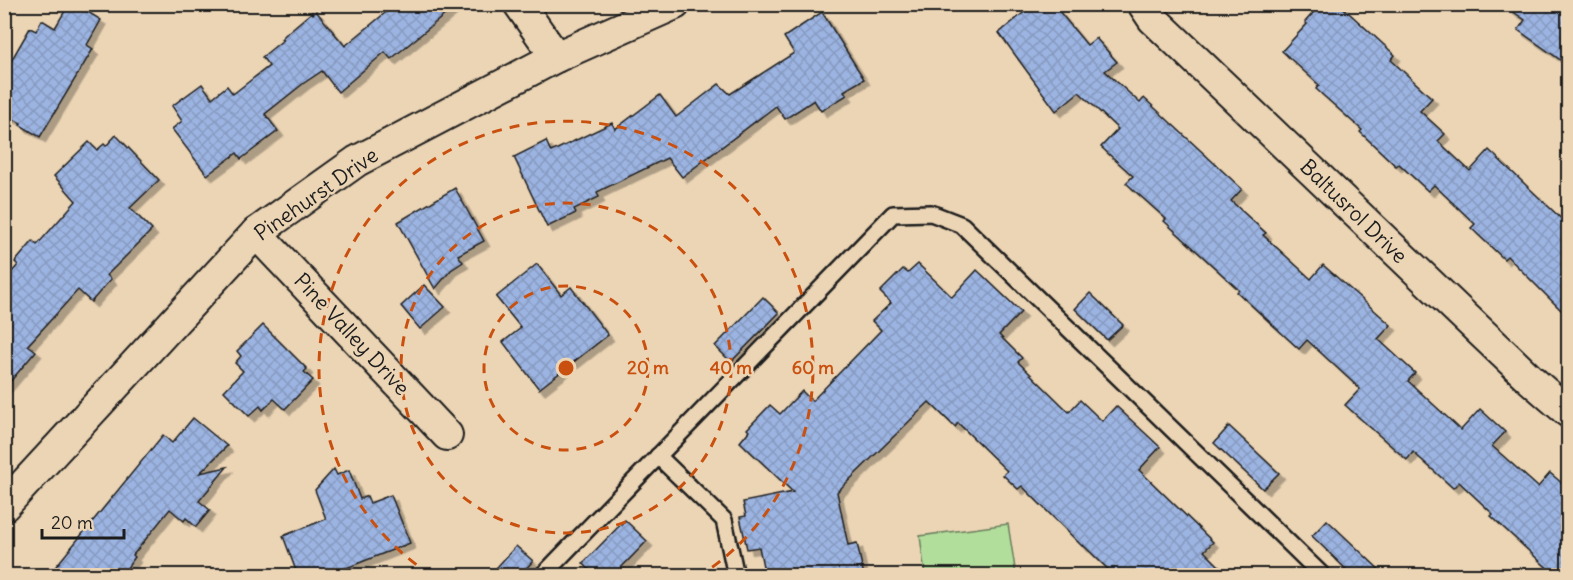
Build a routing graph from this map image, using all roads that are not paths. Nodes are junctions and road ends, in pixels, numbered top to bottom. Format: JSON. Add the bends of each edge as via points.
{"nodes":[{"id":1,"x":519,"y":4,"type":"edge"},
{"id":2,"x":675,"y":4,"type":"edge"},
{"id":3,"x":1143,"y":4,"type":"edge"},
{"id":4,"x":556,"y":57,"type":"junction"},
{"id":5,"x":256,"y":233,"type":"junction"},
{"id":6,"x":1569,"y":412,"type":"edge"},
{"id":7,"x":447,"y":435,"type":"dead end"},
{"id":8,"x":658,"y":456,"type":"junction"},
{"id":9,"x":4,"y":506,"type":"edge"},
{"id":10,"x":542,"y":576,"type":"edge"},
{"id":11,"x":736,"y":576,"type":"edge"},
{"id":12,"x":1323,"y":576,"type":"edge"}],
"edges":[{"from":1,"to":4,"type":"street"},
{"from":2,"to":4,"type":"street","name":"Pinehurst Drive"},
{"from":3,"to":6,"type":"street","name":"Baltusrol Drive","via":[[1161,27]]},
{"from":4,"to":5,"type":"street","name":"Pinehurst Drive","via":[[357,161]]},
{"from":5,"to":7,"type":"street","name":"Pine Valley Drive"},
{"from":5,"to":9,"type":"street","name":"Pinehurst Drive"},
{"from":8,"to":10,"type":"lane"},
{"from":8,"to":11,"type":"lane","via":[[724,520]]},
{"from":8,"to":12,"type":"lane","via":[[893,214],[931,213],[962,225]]}]}
